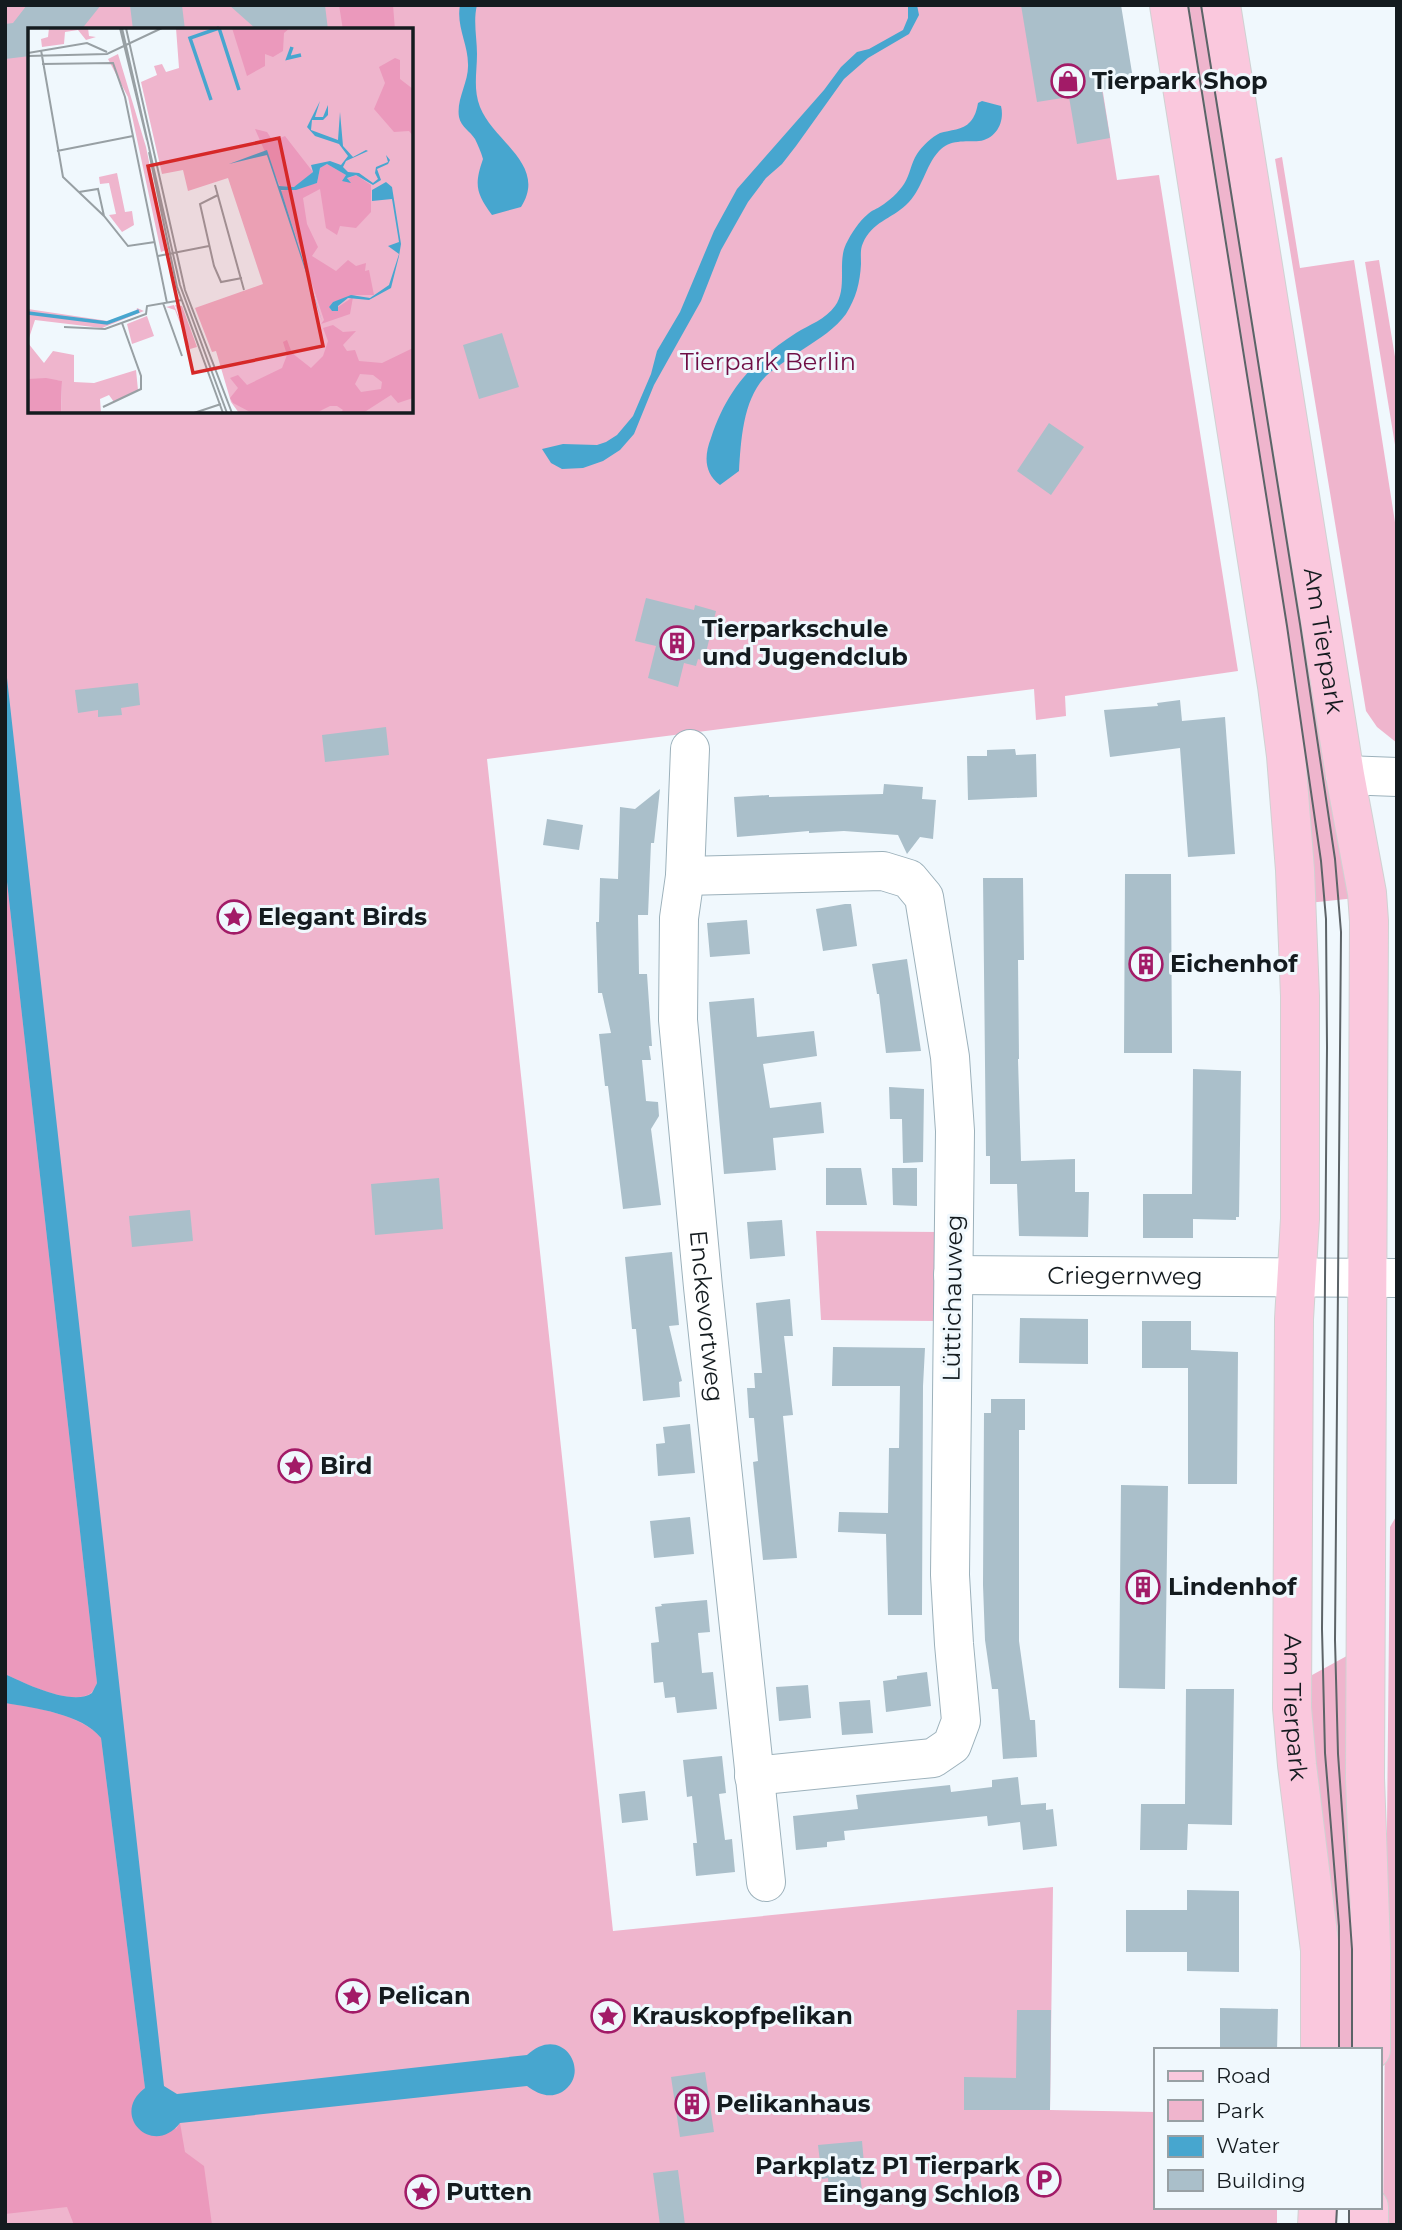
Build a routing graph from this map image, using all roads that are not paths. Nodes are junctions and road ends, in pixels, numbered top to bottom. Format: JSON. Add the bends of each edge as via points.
{"nodes":[{"id":1,"x":1168,"y":5,"type":"edge"},
{"id":2,"x":1221,"y":5,"type":"edge"},
{"id":3,"x":690,"y":749,"type":"dead end"},
{"id":4,"x":1345,"y":775,"type":"junction"},
{"id":5,"x":1397,"y":777,"type":"edge"},
{"id":6,"x":685,"y":876,"type":"junction"},
{"id":7,"x":953,"y":1275,"type":"junction"},
{"id":8,"x":1295,"y":1278,"type":"junction"},
{"id":9,"x":1382,"y":1279,"type":"edge"},
{"id":10,"x":754,"y":1776,"type":"junction"},
{"id":11,"x":766,"y":1882,"type":"dead end"},
{"id":12,"x":1320,"y":2048,"type":"edge"},
{"id":13,"x":1371,"y":2048,"type":"edge"}],
"edges":[{"from":1,"to":8,"type":"main road","name":"Am Tierpark","via":[[1286,757],[1300,967],[1300,1219]]},
{"from":2,"to":4,"type":"main road","name":"Am Tierpark"},
{"from":3,"to":6,"type":"street","name":"Enckevortweg"},
{"from":4,"to":5,"type":"street"},
{"from":4,"to":9,"type":"main road","name":"Am Tierpark","via":[[1367,893]]},
{"from":6,"to":7,"type":"street","name":"Lüttichauweg","via":[[883,871],[909,879],[924,897],[950,1057]]},
{"from":6,"to":10,"type":"street","name":"Enckevortweg","via":[[679,918],[678,1020]]},
{"from":7,"to":8,"type":"street","name":"Criegernweg"},
{"from":7,"to":10,"type":"street","name":"Lüttichauweg","via":[[950,1574],[961,1721],[952,1745],[933,1758]]},
{"from":8,"to":9,"type":"street"},
{"from":8,"to":12,"type":"main road","name":"Am Tierpark","via":[[1292,1708],[1320,1950]]},
{"from":9,"to":13,"type":"main road","name":"Am Tierpark","via":[[1365,1779]]},
{"from":10,"to":11,"type":"street","name":"Enckevortweg"}]}
